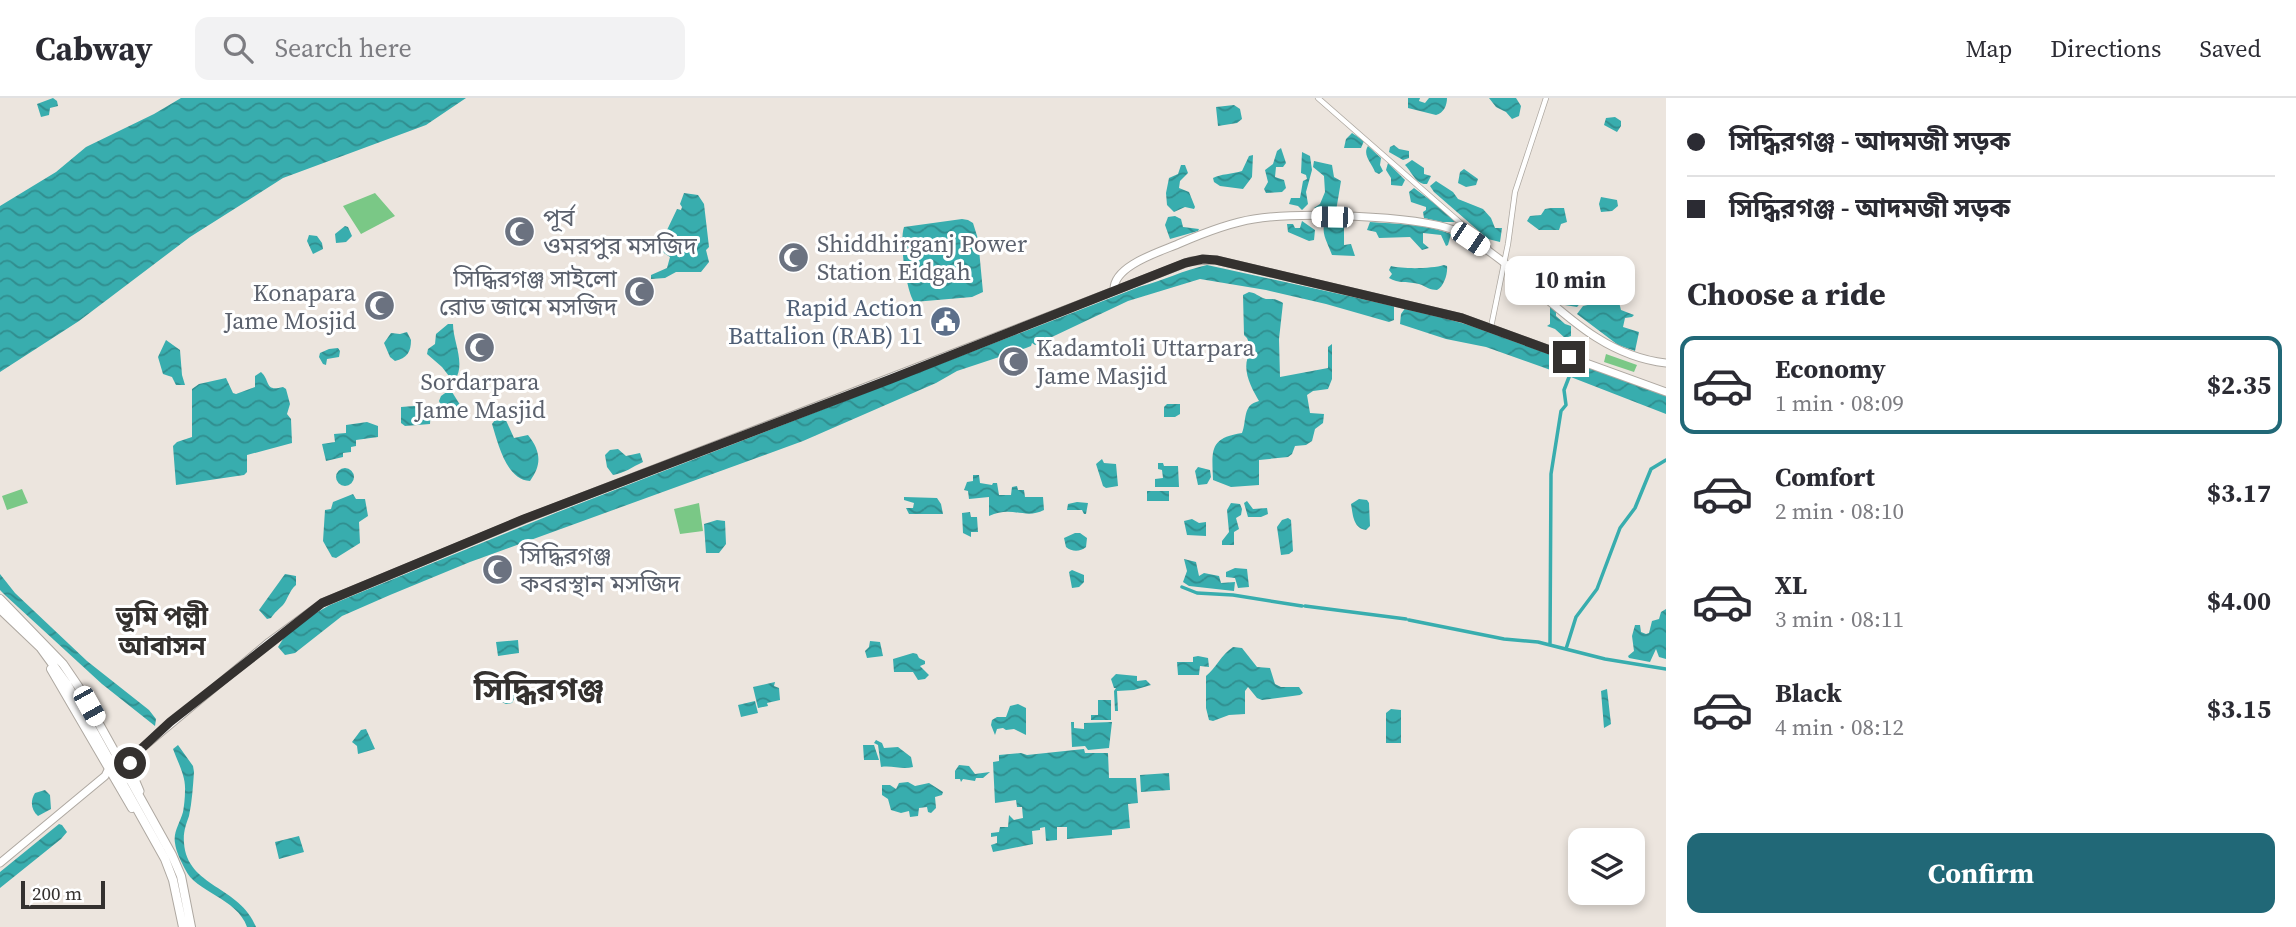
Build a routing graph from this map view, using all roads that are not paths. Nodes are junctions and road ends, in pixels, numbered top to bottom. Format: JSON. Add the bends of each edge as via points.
{"nodes":[{"id":1,"x":1318,"y":98,"type":"edge"},
{"id":2,"x":1546,"y":98,"type":"edge"},
{"id":3,"x":1504,"y":263,"type":"junction"},
{"id":4,"x":1114,"y":290,"type":"junction"},
{"id":5,"x":1491,"y":327,"type":"junction"},
{"id":6,"x":1666,"y":363,"type":"edge"},
{"id":7,"x":1666,"y":392,"type":"edge"},
{"id":8,"x":0,"y":606,"type":"edge"},
{"id":9,"x":142,"y":748,"type":"junction"},
{"id":10,"x":121,"y":757,"type":"junction"},
{"id":11,"x":110,"y":772,"type":"junction"},
{"id":12,"x":160,"y":832,"type":"junction"},
{"id":13,"x":0,"y":863,"type":"edge"},
{"id":14,"x":186,"y":927,"type":"edge"}],
"edges":[{"from":1,"to":3,"type":"street"},
{"from":2,"to":3,"type":"street","via":[[1516,190]]},
{"from":3,"to":4,"type":"main road","via":[[1461,234],[1434,225],[1352,218],[1252,219],[1154,254],[1118,275]]},
{"from":3,"to":5,"type":"street"},
{"from":3,"to":6,"type":"main road","via":[[1594,338]]},
{"from":4,"to":5,"type":"main road","via":[[1209,259]]},
{"from":4,"to":9,"type":"main road","via":[[524,519],[322,603]]},
{"from":5,"to":7,"type":"main road"},
{"from":8,"to":10,"type":"highway","via":[[64,664]]},
{"from":8,"to":11,"type":"highway","via":[[38,650]]},
{"from":8,"to":14,"type":"highway","via":[[43,645],[82,700],[170,859]]},
{"from":9,"to":10,"type":"main road"},
{"from":9,"to":12,"type":"main road","via":[[129,765]]},
{"from":10,"to":12,"type":"highway"},
{"from":11,"to":13,"type":"main road"},
{"from":11,"to":14,"type":"highway","via":[[164,864]]},
{"from":12,"to":14,"type":"highway","via":[[181,876]]}]}
